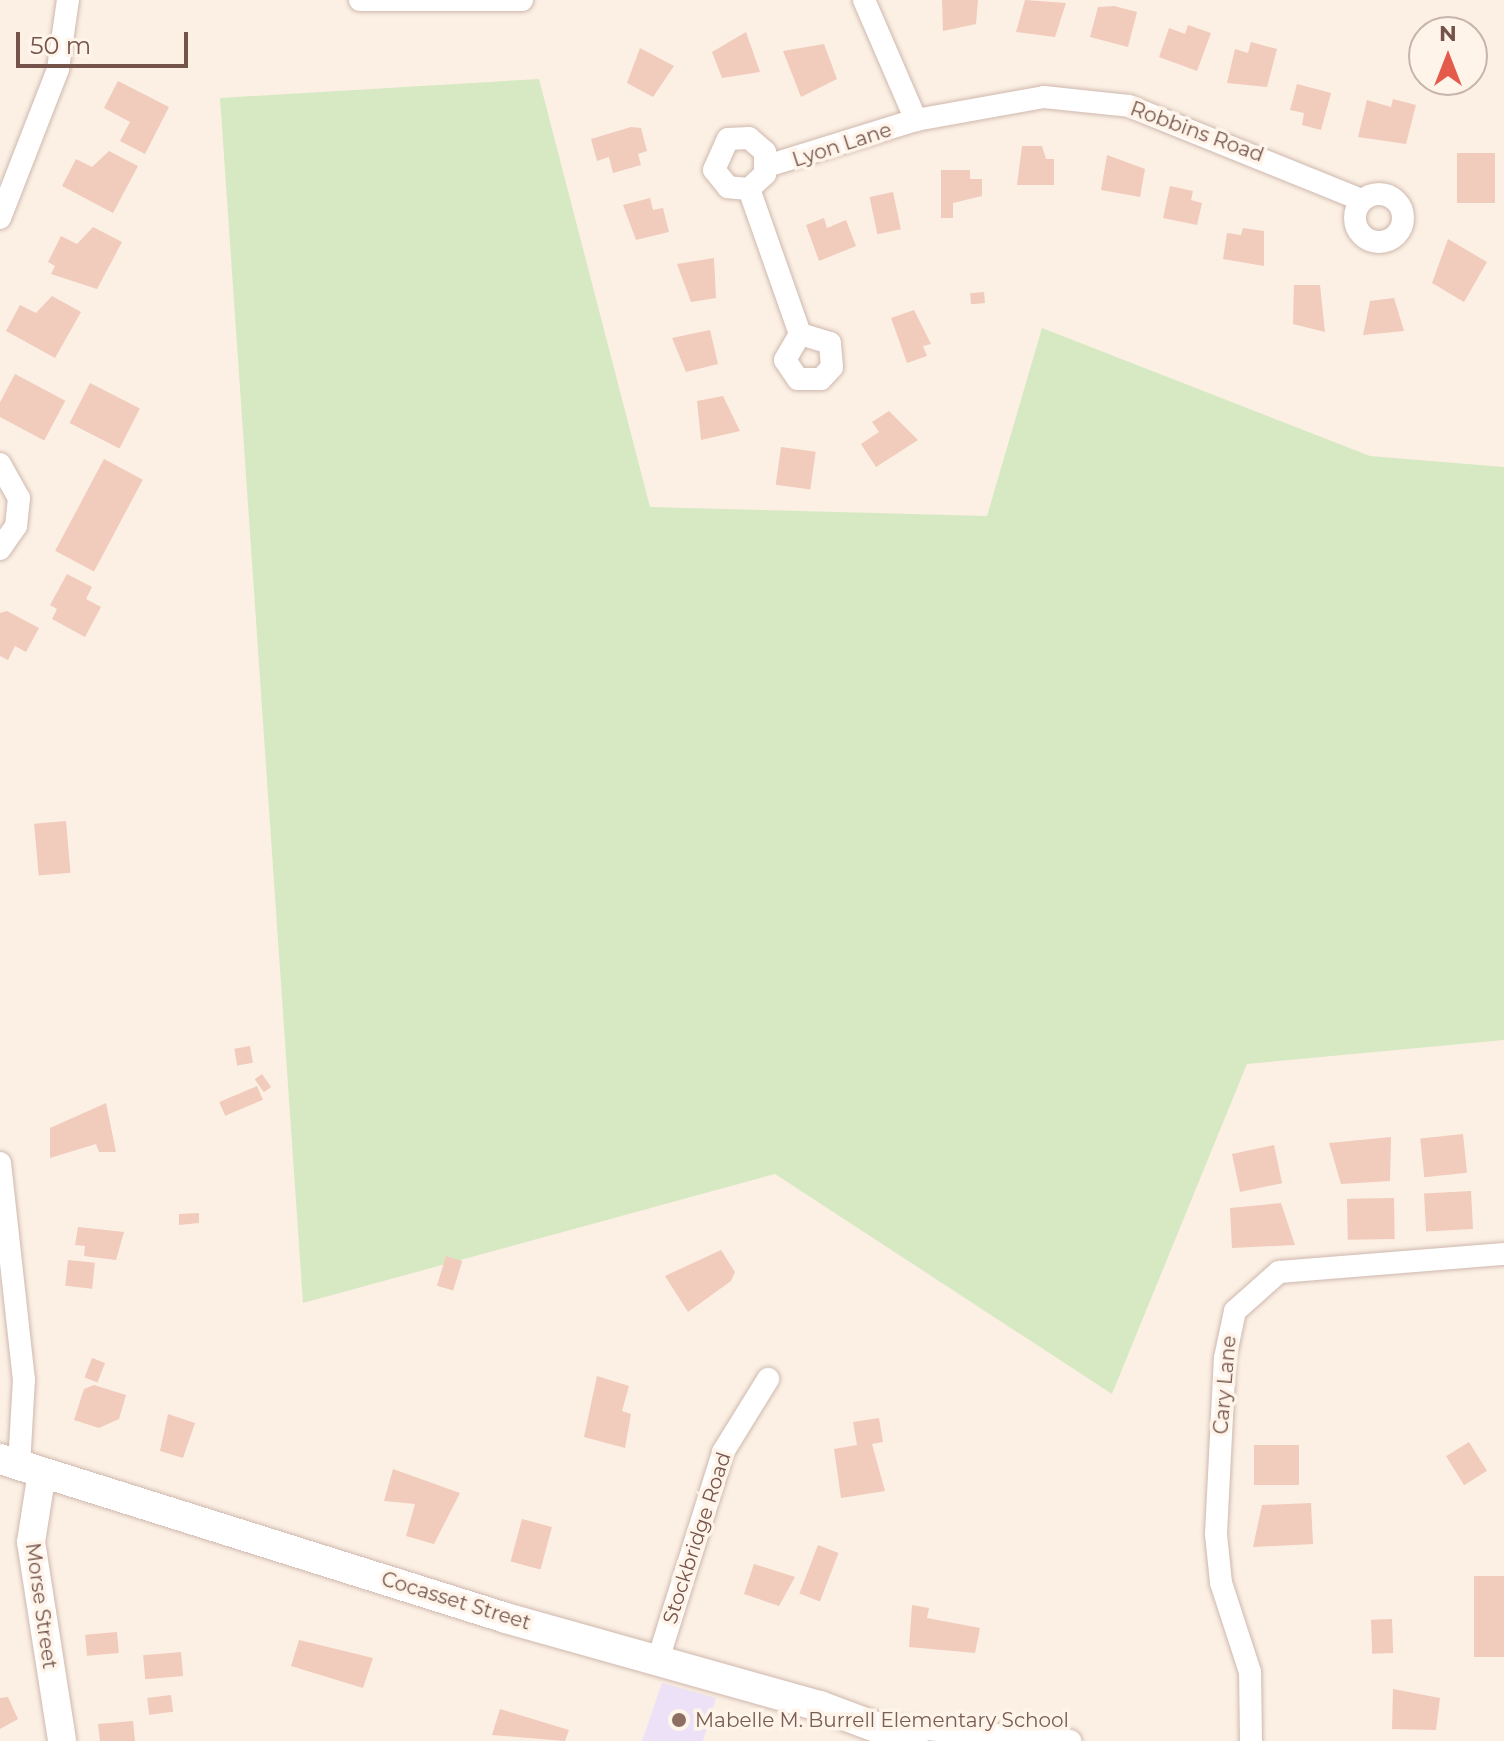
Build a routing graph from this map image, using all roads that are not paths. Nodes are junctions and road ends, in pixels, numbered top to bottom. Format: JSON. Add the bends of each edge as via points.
{"nodes":[{"id":1,"x":68,"y":0,"type":"edge"},
{"id":2,"x":360,"y":0,"type":"edge"},
{"id":3,"x":522,"y":0,"type":"edge"},
{"id":4,"x":864,"y":0,"type":"edge"},
{"id":5,"x":916,"y":120,"type":"junction"},
{"id":6,"x":767,"y":166,"type":"junction"},
{"id":7,"x":749,"y":189,"type":"junction"},
{"id":8,"x":1362,"y":200,"type":"dead end"},
{"id":9,"x":0,"y":218,"type":"edge"},
{"id":10,"x":800,"y":334,"type":"dead end"},
{"id":11,"x":0,"y":464,"type":"edge"},
{"id":12,"x":0,"y":549,"type":"edge"},
{"id":13,"x":0,"y":1163,"type":"edge"},
{"id":14,"x":1504,"y":1254,"type":"edge"},
{"id":15,"x":768,"y":1379,"type":"dead end"},
{"id":16,"x":20,"y":1465,"type":"edge"},
{"id":17,"x":658,"y":1660,"type":"junction"},
{"id":18,"x":877,"y":1725,"type":"junction"},
{"id":19,"x":62,"y":1741,"type":"edge"},
{"id":20,"x":913,"y":1741,"type":"edge"},
{"id":21,"x":1070,"y":1741,"type":"edge"},
{"id":22,"x":1251,"y":1741,"type":"edge"}],
"edges":[{"from":1,"to":9,"type":"street","via":[[58,69]]},
{"from":2,"to":3,"type":"street"},
{"from":4,"to":5,"type":"street"},
{"from":5,"to":6,"type":"street","name":"Lyon Lane"},
{"from":5,"to":8,"type":"street","name":"Robbins Road","via":[[1003,100],[1101,101],[1197,128]]},
{"from":6,"to":7,"type":"street","name":"Lyon Lane"},
{"from":6,"to":7,"type":"street","name":"Lyon Lane","via":[[749,138],[728,139],[717,149],[717,177],[734,189]]},
{"from":7,"to":10,"type":"street"},
{"from":11,"to":12,"type":"street","via":[[19,498],[16,526]]},
{"from":13,"to":16,"type":"street","via":[[24,1379]]},
{"from":14,"to":22,"type":"street","name":"Cary Lane","via":[[1279,1272],[1235,1311],[1225,1358],[1216,1534],[1221,1583],[1250,1672]]},
{"from":15,"to":17,"type":"street","name":"Stockbridge Road","via":[[723,1452]]},
{"from":16,"to":17,"type":"main road","name":"Cocasset Street"},
{"from":16,"to":19,"type":"street","name":"Morse Street"},
{"from":17,"to":18,"type":"main road","name":"Cocasset Street"},
{"from":18,"to":20,"type":"main road","name":"Cocasset Street"},
{"from":18,"to":21,"type":"street"}]}
